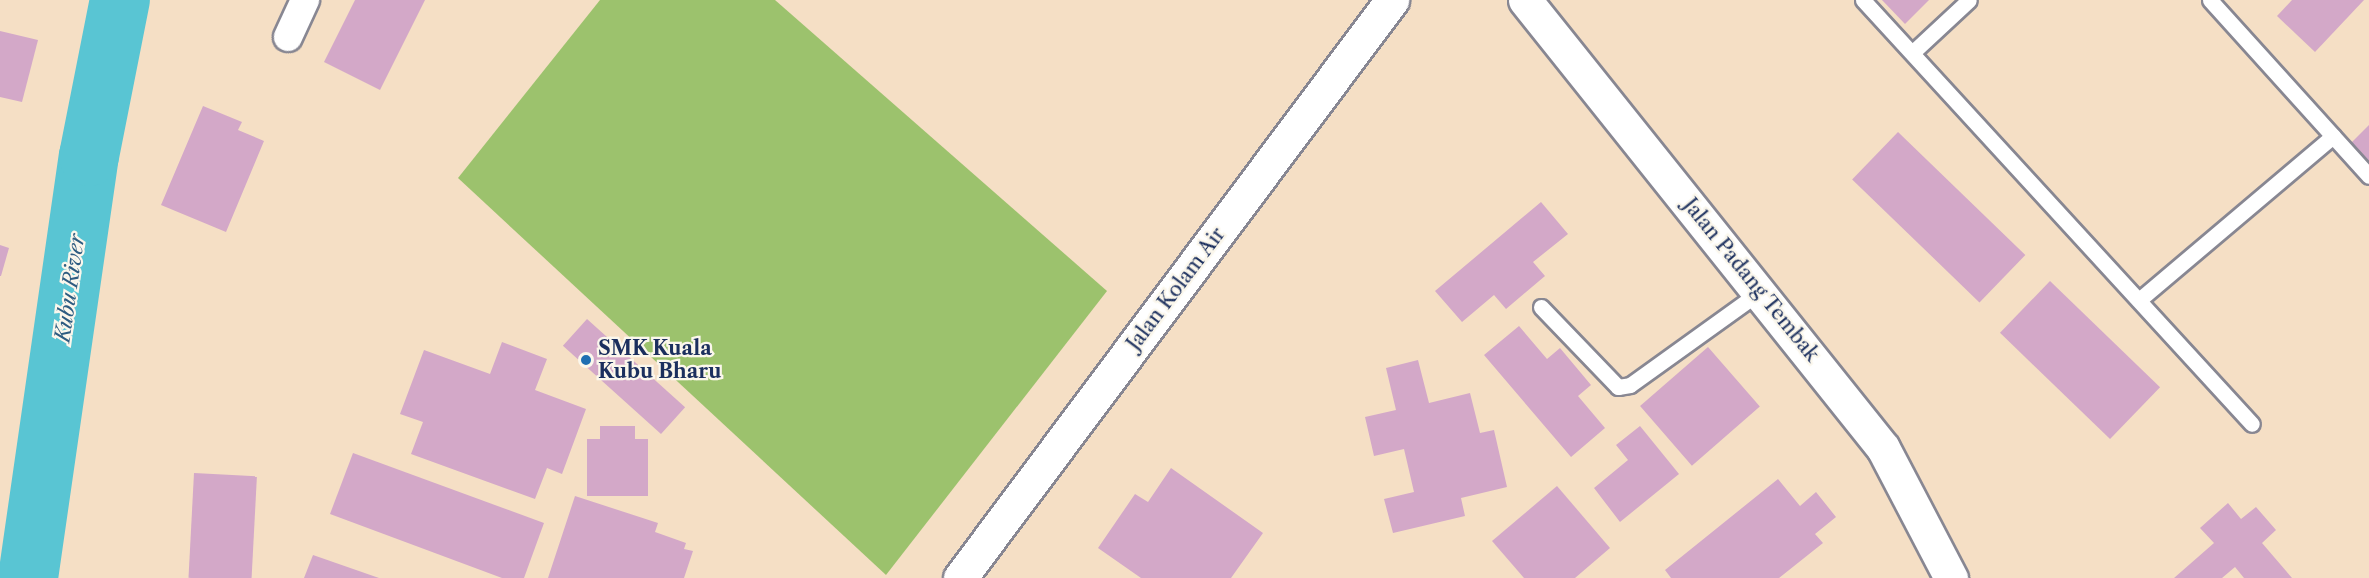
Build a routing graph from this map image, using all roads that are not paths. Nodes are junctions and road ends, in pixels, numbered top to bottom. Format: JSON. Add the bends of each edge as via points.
{"nodes":[{"id":1,"x":304,"y":0,"type":"edge"},
{"id":2,"x":1392,"y":0,"type":"edge"},
{"id":3,"x":1525,"y":0,"type":"edge"},
{"id":4,"x":1863,"y":0,"type":"edge"},
{"id":5,"x":1969,"y":0,"type":"edge"},
{"id":6,"x":2210,"y":0,"type":"edge"},
{"id":7,"x":288,"y":37,"type":"dead end"},
{"id":8,"x":1913,"y":52,"type":"junction"},
{"id":9,"x":2333,"y":136,"type":"junction"},
{"id":10,"x":2369,"y":176,"type":"edge"},
{"id":11,"x":1761,"y":291,"type":"junction"},
{"id":12,"x":2139,"y":300,"type":"junction"},
{"id":13,"x":1541,"y":307,"type":"dead end"},
{"id":14,"x":2253,"y":424,"type":"dead end"},
{"id":15,"x":960,"y":578,"type":"edge"},
{"id":16,"x":1950,"y":578,"type":"edge"}],
"edges":[{"from":1,"to":7,"type":"street"},
{"from":2,"to":15,"type":"street","name":"Jalan Kolam Air"},
{"from":3,"to":11,"type":"street","name":"Jalan Padang Tembak"},
{"from":4,"to":8,"type":"lane"},
{"from":5,"to":8,"type":"lane"},
{"from":6,"to":9,"type":"lane"},
{"from":8,"to":12,"type":"lane"},
{"from":9,"to":10,"type":"lane"},
{"from":9,"to":12,"type":"lane"},
{"from":11,"to":13,"type":"lane","via":[[1630,385],[1618,387]]},
{"from":11,"to":16,"type":"street","name":"Jalan Padang Tembak","via":[[1883,448]]},
{"from":12,"to":14,"type":"lane"}]}
